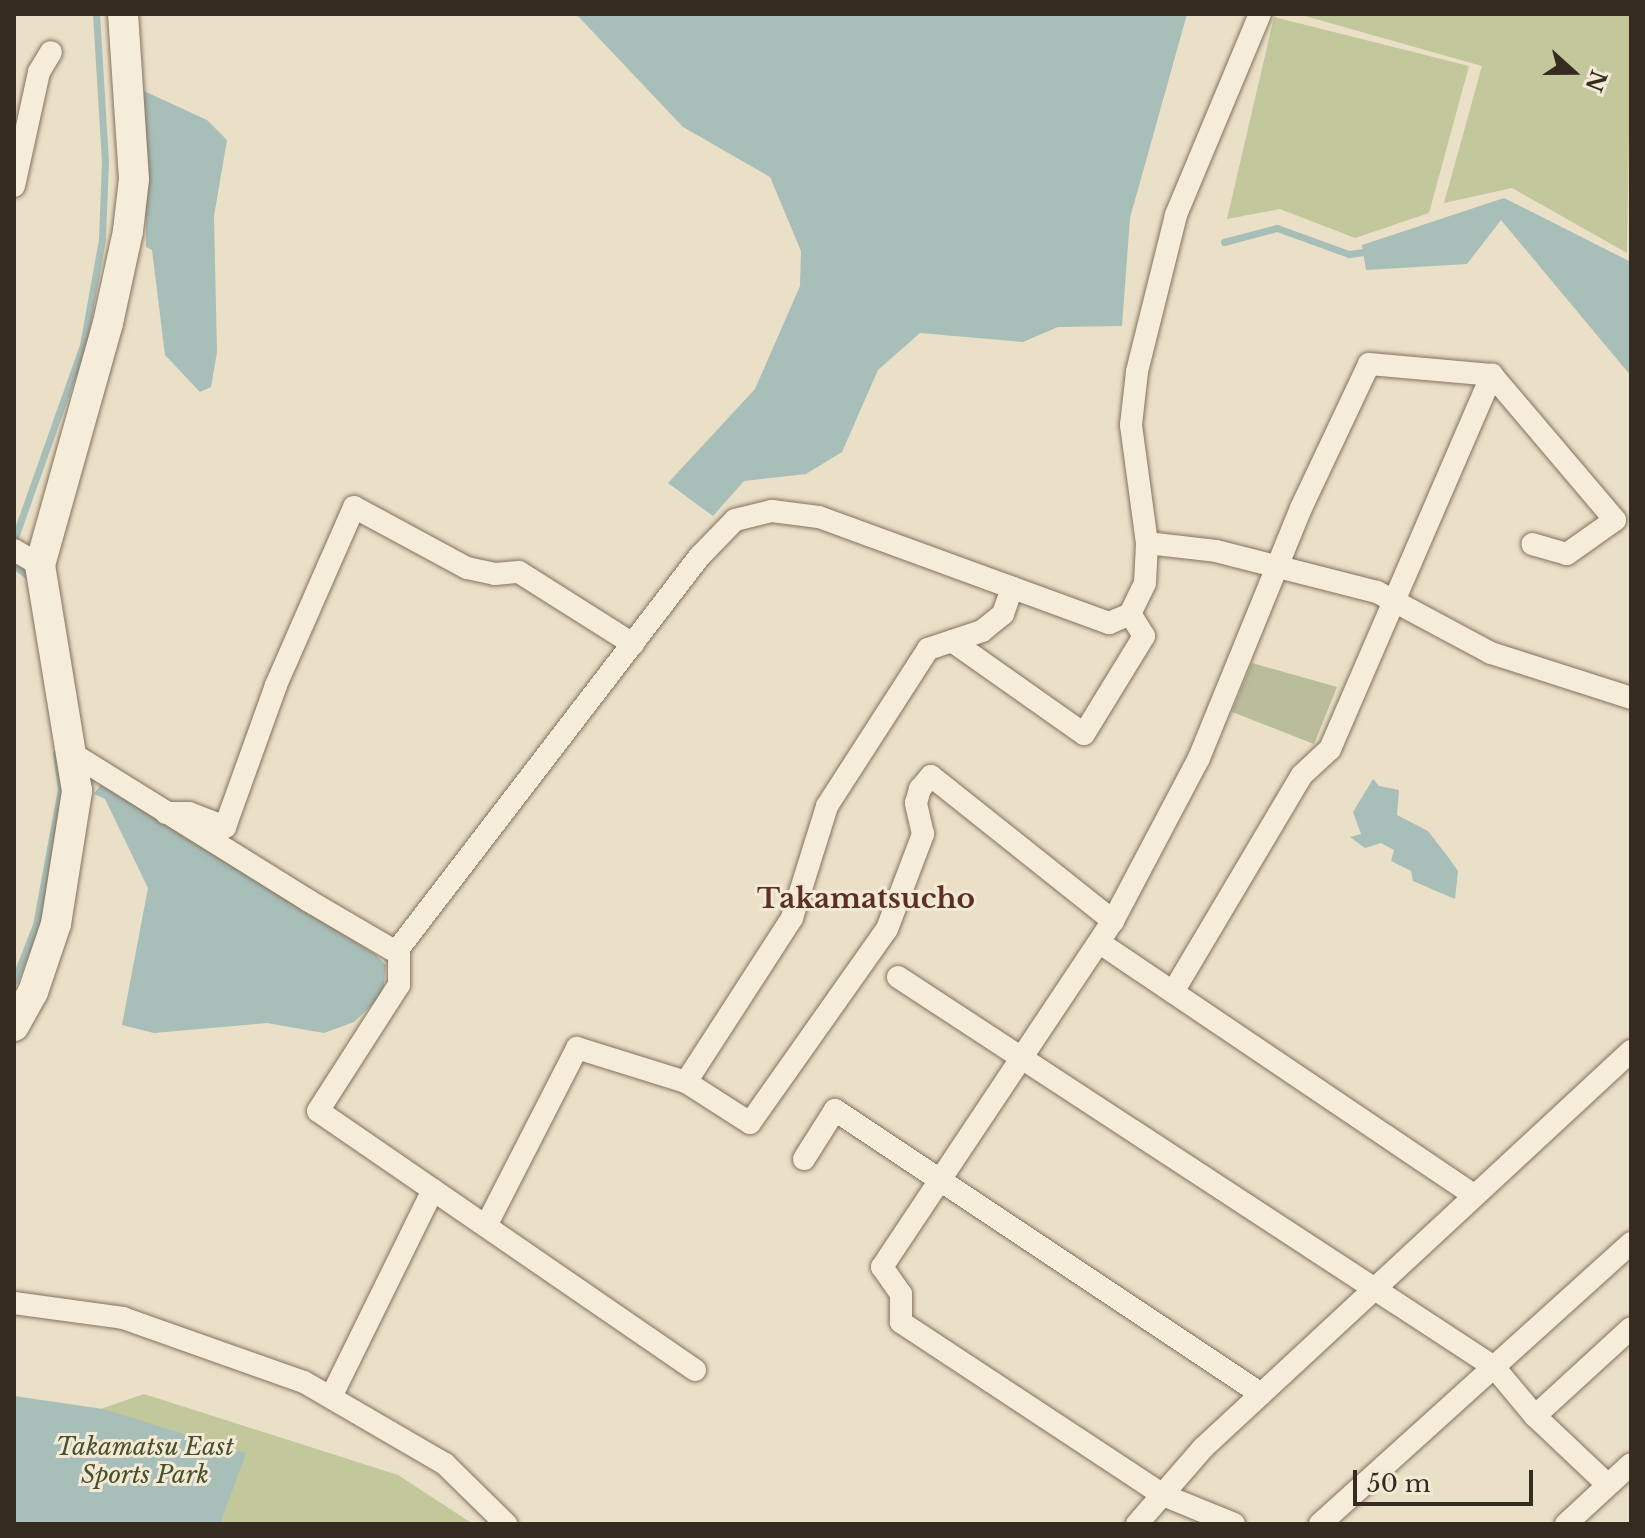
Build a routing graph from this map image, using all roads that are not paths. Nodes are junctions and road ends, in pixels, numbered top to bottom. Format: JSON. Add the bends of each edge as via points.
{"nodes":[{"id":1,"x":123,"y":14,"type":"edge"},
{"id":2,"x":1260,"y":14,"type":"edge"},
{"id":3,"x":51,"y":52,"type":"dead end"},
{"id":4,"x":15,"y":173,"type":"edge"},
{"id":5,"x":1492,"y":375,"type":"junction"},
{"id":6,"x":1147,"y":543,"type":"junction"},
{"id":7,"x":1532,"y":544,"type":"dead end"},
{"id":8,"x":14,"y":550,"type":"edge"},
{"id":9,"x":40,"y":565,"type":"junction"},
{"id":10,"x":1278,"y":566,"type":"junction"},
{"id":11,"x":1012,"y":588,"type":"junction"},
{"id":12,"x":1394,"y":599,"type":"junction"},
{"id":13,"x":1130,"y":614,"type":"junction"},
{"id":14,"x":952,"y":641,"type":"junction"},
{"id":15,"x":633,"y":644,"type":"junction"},
{"id":16,"x":1631,"y":698,"type":"edge"},
{"id":17,"x":73,"y":754,"type":"junction"},
{"id":18,"x":166,"y":813,"type":"junction"},
{"id":19,"x":1113,"y":921,"type":"junction"},
{"id":20,"x":1100,"y":943,"type":"junction"},
{"id":21,"x":399,"y":948,"type":"junction"},
{"id":22,"x":898,"y":977,"type":"dead end"},
{"id":23,"x":1173,"y":992,"type":"junction"},
{"id":24,"x":14,"y":1026,"type":"edge"},
{"id":25,"x":1631,"y":1051,"type":"edge"},
{"id":26,"x":1022,"y":1057,"type":"junction"},
{"id":27,"x":686,"y":1082,"type":"junction"},
{"id":28,"x":804,"y":1159,"type":"dead end"},
{"id":29,"x":942,"y":1178,"type":"junction"},
{"id":30,"x":433,"y":1190,"type":"junction"},
{"id":31,"x":1474,"y":1195,"type":"junction"},
{"id":32,"x":486,"y":1226,"type":"junction"},
{"id":33,"x":1631,"y":1243,"type":"edge"},
{"id":34,"x":1371,"y":1291,"type":"junction"},
{"id":35,"x":14,"y":1303,"type":"edge"},
{"id":36,"x":1631,"y":1328,"type":"edge"},
{"id":37,"x":1494,"y":1367,"type":"junction"},
{"id":38,"x":695,"y":1370,"type":"dead end"},
{"id":39,"x":1261,"y":1394,"type":"junction"},
{"id":40,"x":331,"y":1397,"type":"junction"},
{"id":41,"x":1535,"y":1416,"type":"junction"},
{"id":42,"x":1631,"y":1464,"type":"edge"},
{"id":43,"x":1608,"y":1485,"type":"junction"},
{"id":44,"x":1163,"y":1495,"type":"junction"},
{"id":45,"x":506,"y":1524,"type":"edge"},
{"id":46,"x":1137,"y":1524,"type":"edge"},
{"id":47,"x":1234,"y":1524,"type":"edge"},
{"id":48,"x":1320,"y":1524,"type":"edge"},
{"id":49,"x":1566,"y":1524,"type":"edge"}],
"edges":[{"from":1,"to":9,"type":"street","via":[[134,179],[128,231],[108,323]]},
{"from":2,"to":6,"type":"street","via":[[1176,215],[1137,372],[1131,425]]},
{"from":3,"to":4,"type":"street","via":[[39,72]]},
{"from":5,"to":7,"type":"street","via":[[1615,520],[1567,554]]},
{"from":5,"to":10,"type":"street","via":[[1369,364]]},
{"from":5,"to":12,"type":"street"},
{"from":6,"to":10,"type":"street","via":[[1216,551]]},
{"from":6,"to":13,"type":"street","via":[[1145,583]]},
{"from":8,"to":9,"type":"street"},
{"from":9,"to":17,"type":"street"},
{"from":10,"to":12,"type":"street"},
{"from":10,"to":19,"type":"street","via":[[1199,758]]},
{"from":11,"to":13,"type":"street","via":[[1109,623]]},
{"from":11,"to":14,"type":"street","via":[[1003,614],[982,631]]},
{"from":11,"to":15,"type":"street","via":[[819,517],[772,511],[735,520],[700,556]]},
{"from":12,"to":16,"type":"street","via":[[1491,653]]},
{"from":12,"to":23,"type":"street","via":[[1330,749],[1302,775]]},
{"from":13,"to":14,"type":"street","via":[[1144,636],[1084,734]]},
{"from":14,"to":27,"type":"street","via":[[928,649],[827,806],[792,918]]},
{"from":15,"to":18,"type":"street","via":[[519,572],[467,568],[354,507],[276,685],[225,827],[189,813]]},
{"from":15,"to":21,"type":"street"},
{"from":17,"to":18,"type":"street"},
{"from":17,"to":24,"type":"street","via":[[77,791],[56,924],[33,992]]},
{"from":18,"to":21,"type":"street","via":[[391,949]]},
{"from":19,"to":20,"type":"street"},
{"from":19,"to":27,"type":"street","via":[[931,776],[916,803],[923,834],[887,929],[750,1123]]},
{"from":20,"to":23,"type":"street"},
{"from":20,"to":26,"type":"street"},
{"from":21,"to":30,"type":"street","via":[[399,985],[318,1111]]},
{"from":22,"to":26,"type":"street"},
{"from":23,"to":31,"type":"street"},
{"from":25,"to":31,"type":"street"},
{"from":26,"to":29,"type":"street"},
{"from":26,"to":34,"type":"street"},
{"from":27,"to":32,"type":"street","via":[[577,1048]]},
{"from":28,"to":29,"type":"street","via":[[835,1110]]},
{"from":29,"to":39,"type":"street"},
{"from":29,"to":44,"type":"street","via":[[882,1267],[901,1294],[901,1322]]},
{"from":30,"to":32,"type":"street"},
{"from":30,"to":40,"type":"street"},
{"from":31,"to":34,"type":"street"},
{"from":32,"to":38,"type":"street"},
{"from":33,"to":37,"type":"street"},
{"from":34,"to":37,"type":"street"},
{"from":34,"to":39,"type":"street"},
{"from":35,"to":40,"type":"street","via":[[123,1318],[223,1351]]},
{"from":36,"to":41,"type":"street"},
{"from":37,"to":41,"type":"street"},
{"from":37,"to":48,"type":"street"},
{"from":39,"to":44,"type":"street","via":[[1203,1448]]},
{"from":40,"to":45,"type":"street","via":[[445,1464]]},
{"from":41,"to":43,"type":"street"},
{"from":42,"to":43,"type":"street"},
{"from":43,"to":49,"type":"street"},
{"from":44,"to":46,"type":"street"},
{"from":44,"to":47,"type":"street"}]}
